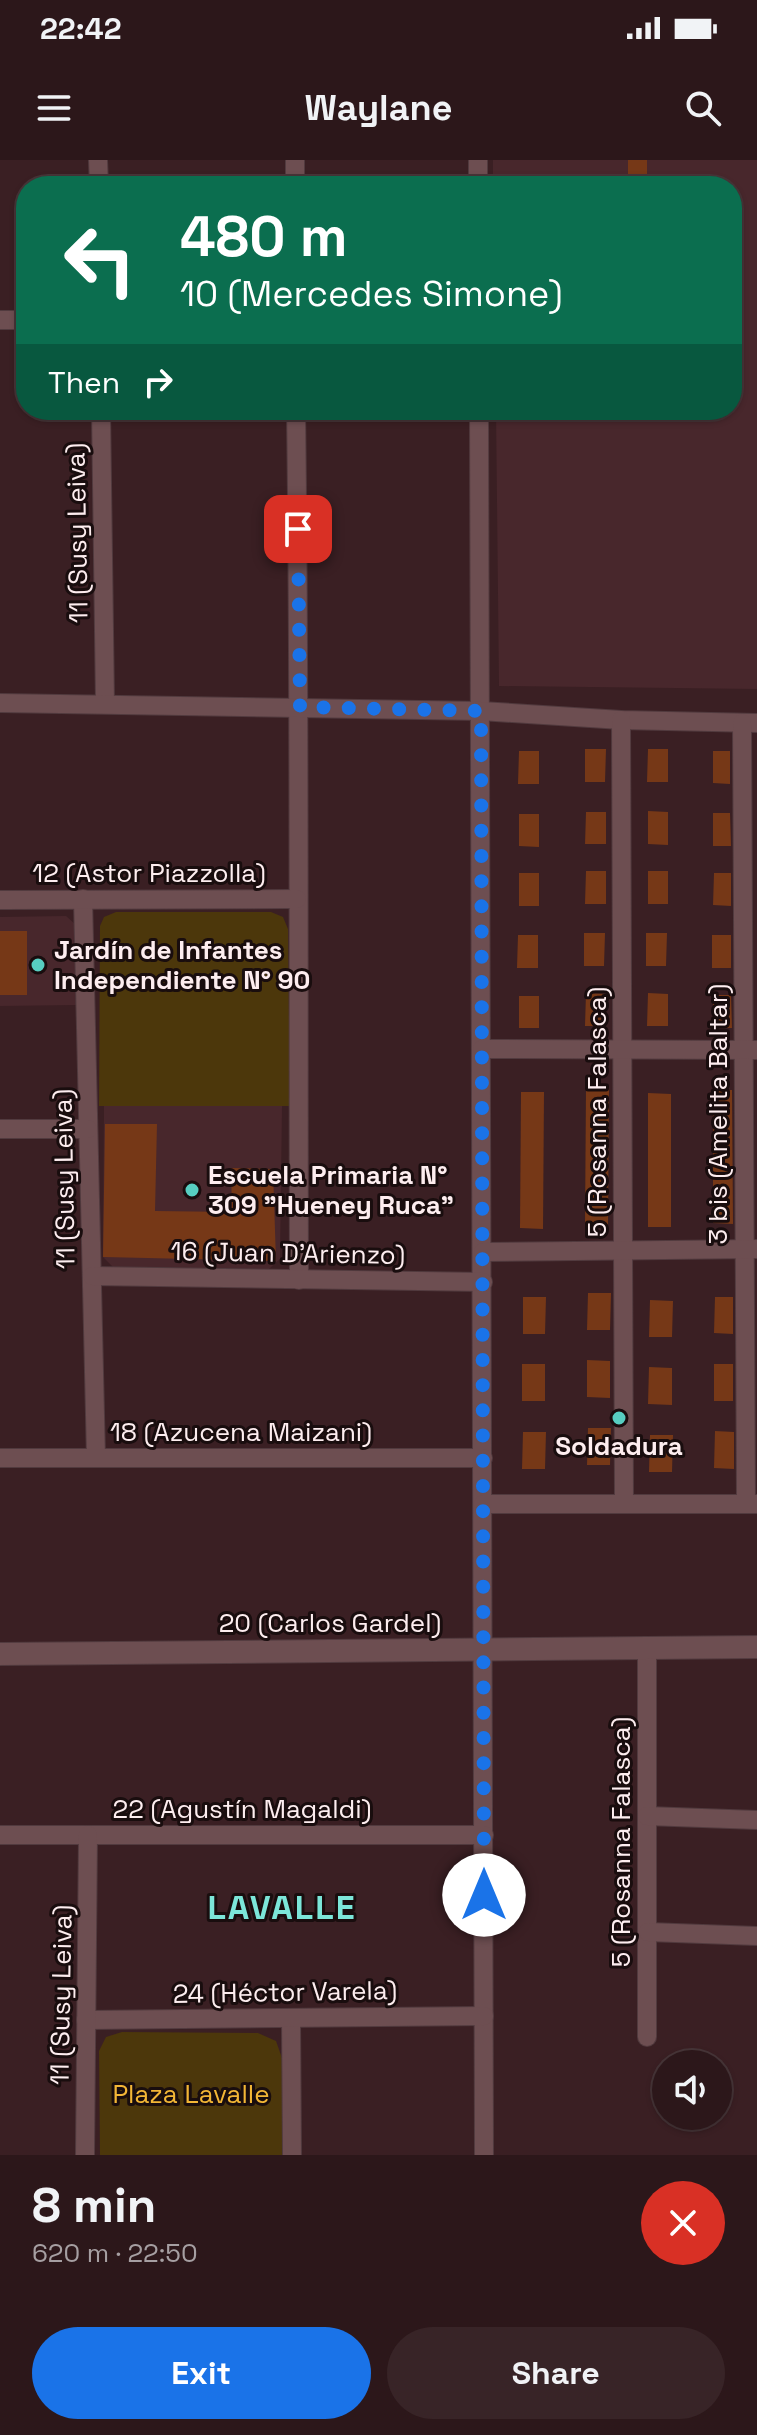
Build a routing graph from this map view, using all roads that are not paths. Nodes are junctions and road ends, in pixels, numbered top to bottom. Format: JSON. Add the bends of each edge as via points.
{"nodes":[{"id":1,"x":101,"y":420,"type":"edge"},
{"id":2,"x":296,"y":420,"type":"edge"},
{"id":3,"x":479,"y":420,"type":"edge"},
{"id":4,"x":0,"y":703,"type":"edge"},
{"id":5,"x":105,"y":704,"type":"junction"},
{"id":6,"x":300,"y":707,"type":"junction"},
{"id":7,"x":481,"y":711,"type":"junction"},
{"id":8,"x":621,"y":720,"type":"junction"},
{"id":9,"x":749,"y":723,"type":"edge"},
{"id":10,"x":83,"y":899,"type":"junction"},
{"id":11,"x":297,"y":899,"type":"junction"},
{"id":12,"x":0,"y":900,"type":"edge"},
{"id":13,"x":482,"y":1049,"type":"junction"},
{"id":14,"x":623,"y":1049,"type":"junction"},
{"id":15,"x":750,"y":1050,"type":"edge"},
{"id":16,"x":0,"y":1129,"type":"edge"},
{"id":17,"x":88,"y":1129,"type":"junction"},
{"id":18,"x":751,"y":1249,"type":"edge"},
{"id":19,"x":624,"y":1250,"type":"junction"},
{"id":20,"x":483,"y":1252,"type":"junction"},
{"id":21,"x":92,"y":1276,"type":"junction"},
{"id":22,"x":299,"y":1280,"type":"junction"},
{"id":23,"x":483,"y":1282,"type":"junction"},
{"id":24,"x":0,"y":1458,"type":"edge"},
{"id":25,"x":96,"y":1458,"type":"junction"},
{"id":26,"x":483,"y":1458,"type":"junction"},
{"id":27,"x":483,"y":1504,"type":"junction"},
{"id":28,"x":624,"y":1504,"type":"junction"},
{"id":29,"x":751,"y":1504,"type":"edge"},
{"id":30,"x":757,"y":1647,"type":"edge"},
{"id":31,"x":647,"y":1648,"type":"junction"},
{"id":32,"x":483,"y":1650,"type":"junction"},
{"id":33,"x":0,"y":1654,"type":"edge"},
{"id":34,"x":647,"y":1816,"type":"junction"},
{"id":35,"x":757,"y":1820,"type":"edge"},
{"id":36,"x":0,"y":1835,"type":"edge"},
{"id":37,"x":88,"y":1835,"type":"junction"},
{"id":38,"x":484,"y":1835,"type":"junction"},
{"id":39,"x":648,"y":1932,"type":"junction"},
{"id":40,"x":757,"y":1936,"type":"edge"},
{"id":41,"x":484,"y":2016,"type":"junction"},
{"id":42,"x":291,"y":2018,"type":"junction"},
{"id":43,"x":86,"y":2020,"type":"junction"},
{"id":44,"x":647,"y":2037,"type":"dead end"},
{"id":45,"x":85,"y":2155,"type":"edge"},
{"id":46,"x":292,"y":2155,"type":"edge"},
{"id":47,"x":484,"y":2155,"type":"edge"}],
"edges":[{"from":1,"to":5,"type":"street","name":"11 (Susy Leiva)"},
{"from":2,"to":6,"type":"street"},
{"from":3,"to":7,"type":"street"},
{"from":4,"to":5,"type":"street"},
{"from":5,"to":6,"type":"street"},
{"from":6,"to":7,"type":"street"},
{"from":6,"to":11,"type":"street"},
{"from":7,"to":8,"type":"street"},
{"from":7,"to":13,"type":"street"},
{"from":8,"to":9,"type":"street"},
{"from":8,"to":14,"type":"street","name":"5 (Rosanna Falasca)"},
{"from":9,"to":15,"type":"street","name":"3 bis (Amelita Baltar)"},
{"from":10,"to":11,"type":"street","name":"12 (Astor Piazzolla)"},
{"from":10,"to":12,"type":"street","name":"12 (Astor Piazzolla)"},
{"from":10,"to":17,"type":"street","name":"11 (Susy Leiva)"},
{"from":11,"to":22,"type":"street"},
{"from":13,"to":14,"type":"street"},
{"from":13,"to":20,"type":"street"},
{"from":14,"to":15,"type":"street"},
{"from":14,"to":19,"type":"street","name":"5 (Rosanna Falasca)"},
{"from":15,"to":18,"type":"street","name":"3 bis (Amelita Baltar)"},
{"from":16,"to":17,"type":"street"},
{"from":17,"to":21,"type":"street","name":"11 (Susy Leiva)"},
{"from":18,"to":19,"type":"street"},
{"from":18,"to":29,"type":"street","name":"3 bis (Amelita Baltar)"},
{"from":19,"to":20,"type":"street"},
{"from":19,"to":28,"type":"street","name":"5 (Rosanna Falasca)"},
{"from":20,"to":23,"type":"street"},
{"from":21,"to":22,"type":"street","name":"16 (Juan D'Arienzo)"},
{"from":21,"to":25,"type":"street","name":"11 (Susy Leiva)"},
{"from":22,"to":23,"type":"street","name":"16 (Juan D'Arienzo)"},
{"from":23,"to":26,"type":"street"},
{"from":24,"to":25,"type":"street","name":"18 (Azucena Maizani)"},
{"from":25,"to":26,"type":"street","name":"18 (Azucena Maizani)"},
{"from":26,"to":27,"type":"street"},
{"from":27,"to":28,"type":"street"},
{"from":27,"to":32,"type":"street"},
{"from":28,"to":29,"type":"street"},
{"from":30,"to":31,"type":"street","name":"20 (Carlos Gardel)"},
{"from":31,"to":32,"type":"street","name":"20 (Carlos Gardel)"},
{"from":31,"to":34,"type":"street","name":"5 (Rosanna Falasca)"},
{"from":32,"to":33,"type":"street","name":"20 (Carlos Gardel)"},
{"from":32,"to":38,"type":"street"},
{"from":34,"to":35,"type":"street"},
{"from":34,"to":39,"type":"street","name":"5 (Rosanna Falasca)"},
{"from":36,"to":37,"type":"street","name":"22 (Agustín Magaldi)"},
{"from":37,"to":38,"type":"street","name":"22 (Agustín Magaldi)"},
{"from":37,"to":43,"type":"street","name":"11 (Susy Leiva)"},
{"from":38,"to":41,"type":"street"},
{"from":39,"to":40,"type":"street"},
{"from":39,"to":44,"type":"street","name":"5 (Rosanna Falasca)"},
{"from":41,"to":42,"type":"street","name":"24 (Héctor Varela)"},
{"from":41,"to":47,"type":"street"},
{"from":42,"to":43,"type":"street","name":"24 (Héctor Varela)"},
{"from":42,"to":46,"type":"street"},
{"from":43,"to":45,"type":"street","name":"11 (Susy Leiva)"}]}
